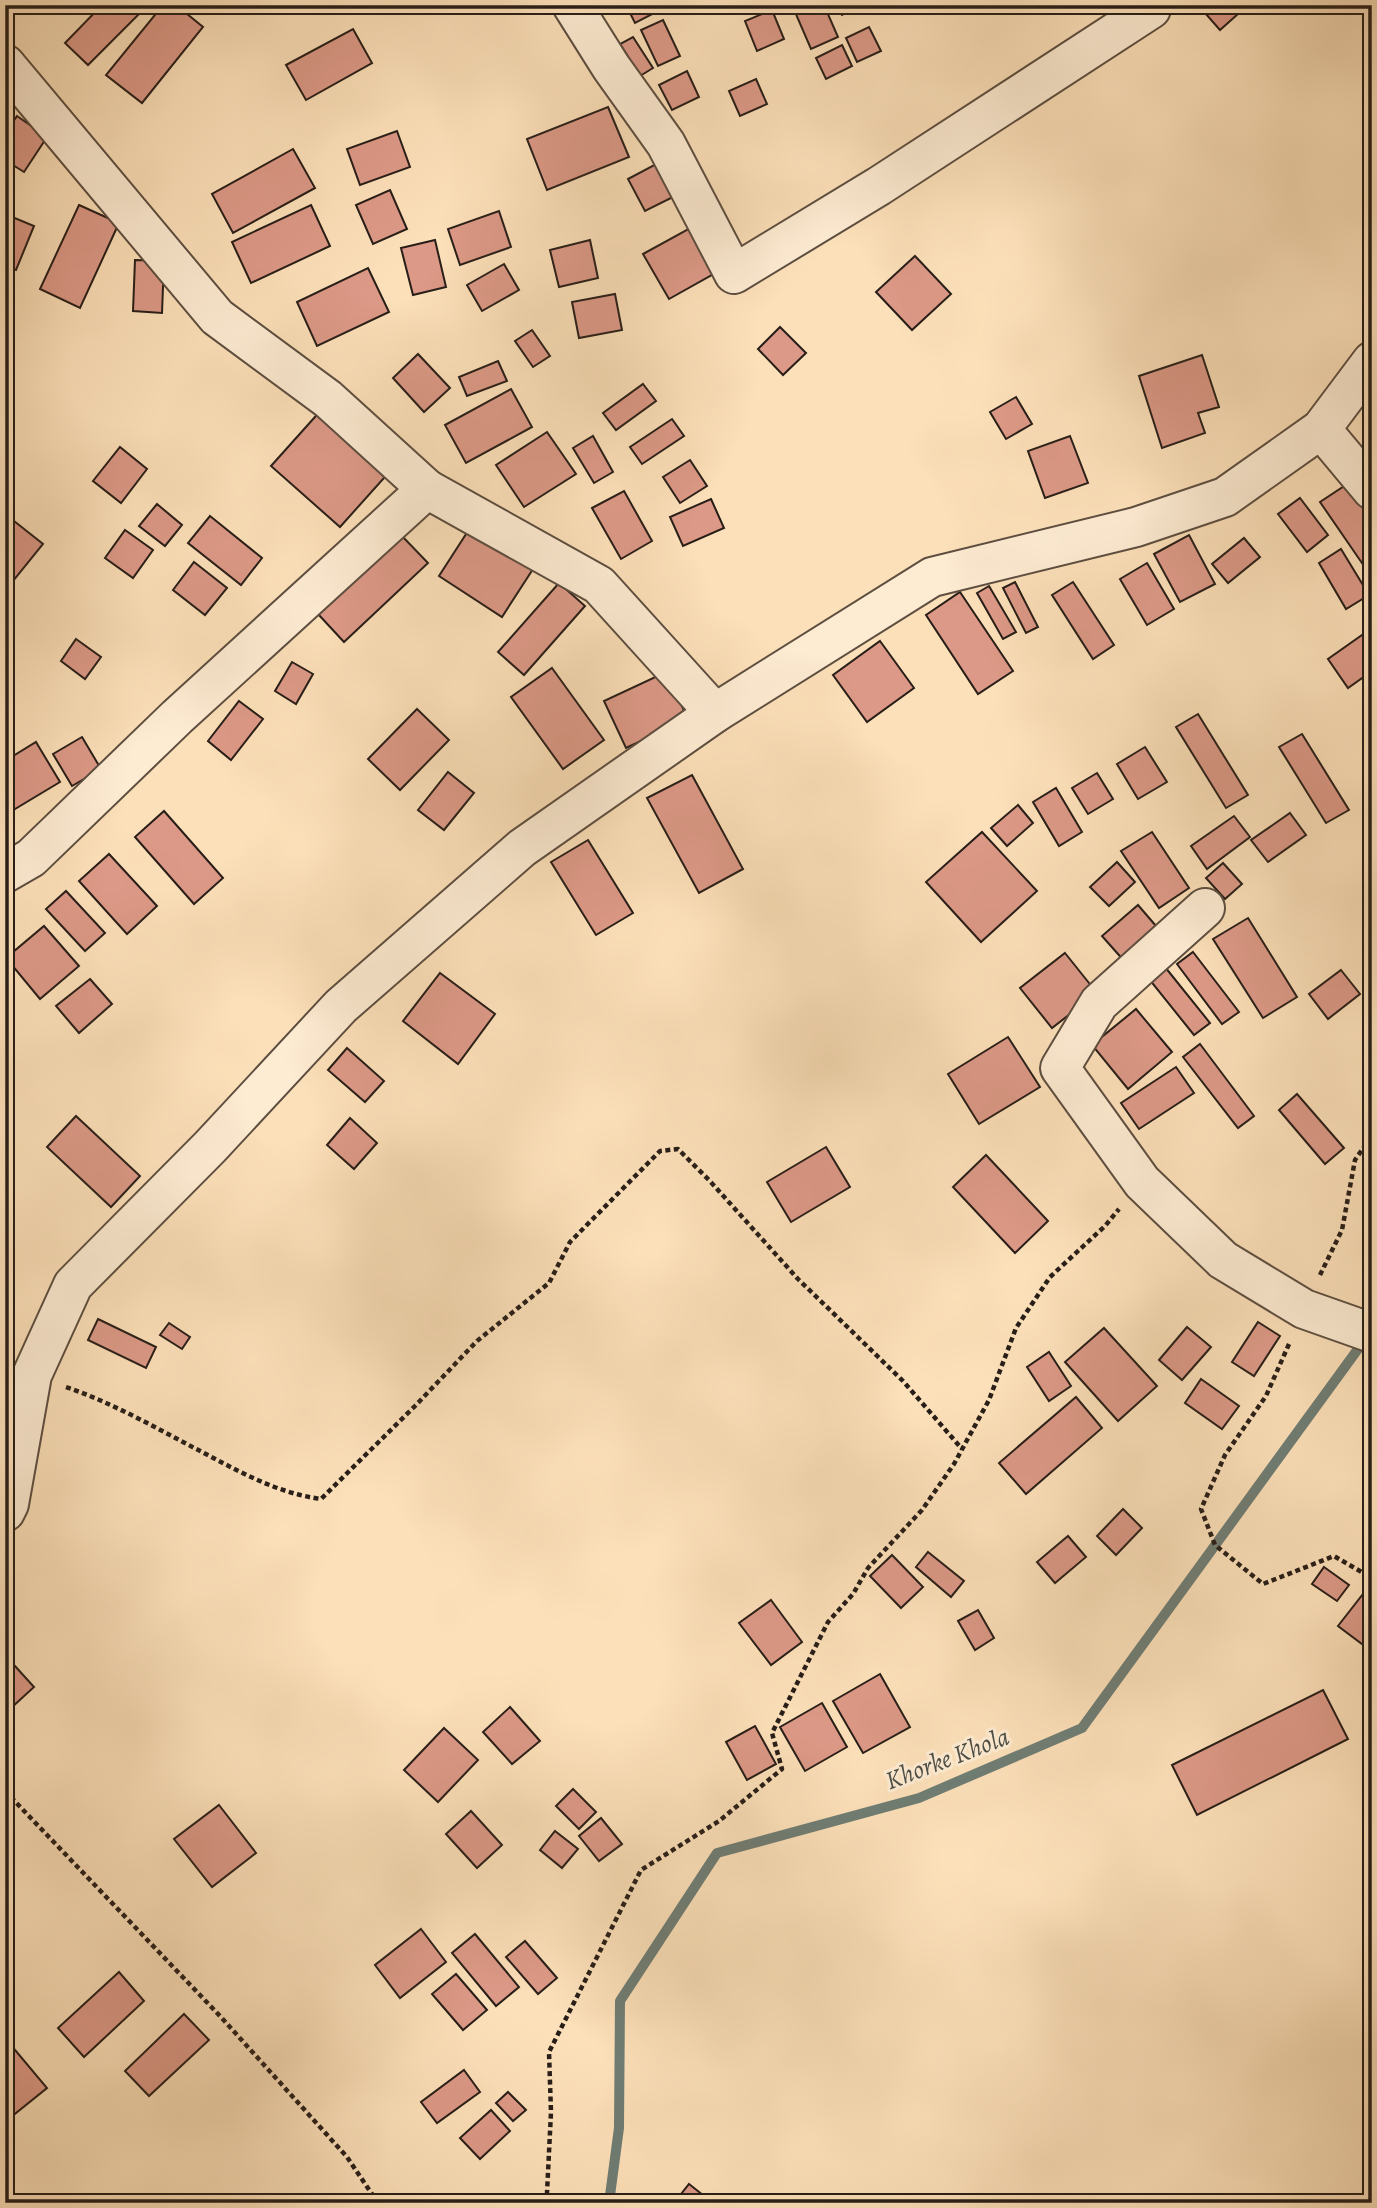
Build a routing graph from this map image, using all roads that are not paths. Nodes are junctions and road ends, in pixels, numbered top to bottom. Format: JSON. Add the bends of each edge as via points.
{"nodes":[{"id":1,"x":572,"y":5,"type":"edge"},
{"id":2,"x":1152,"y":5,"type":"edge"},
{"id":3,"x":5,"y":64,"type":"edge"},
{"id":4,"x":1372,"y":361,"type":"edge"},
{"id":5,"x":1321,"y":429,"type":"junction"},
{"id":6,"x":426,"y":489,"type":"junction"},
{"id":7,"x":1372,"y":490,"type":"edge"},
{"id":8,"x":715,"y":713,"type":"junction"},
{"id":9,"x":5,"y":873,"type":"edge"},
{"id":10,"x":1205,"y":908,"type":"dead end"},
{"id":11,"x":1372,"y":1333,"type":"edge"},
{"id":12,"x":5,"y":1512,"type":"edge"}],
"edges":[{"from":1,"to":2,"type":"street","via":[[666,144],[734,274],[878,186]]},
{"from":3,"to":6,"type":"street","via":[[217,317],[328,399]]},
{"from":4,"to":5,"type":"street"},
{"from":5,"to":7,"type":"street"},
{"from":5,"to":8,"type":"street","via":[[1225,497],[1136,527],[932,577]]},
{"from":6,"to":8,"type":"street","via":[[599,585]]},
{"from":6,"to":9,"type":"street","via":[[31,858]]},
{"from":8,"to":12,"type":"street","via":[[522,848],[341,1006],[73,1285],[32,1375]]},
{"from":10,"to":11,"type":"street","via":[[1099,1003],[1060,1068],[1142,1182],[1223,1260],[1304,1309]]}]}
